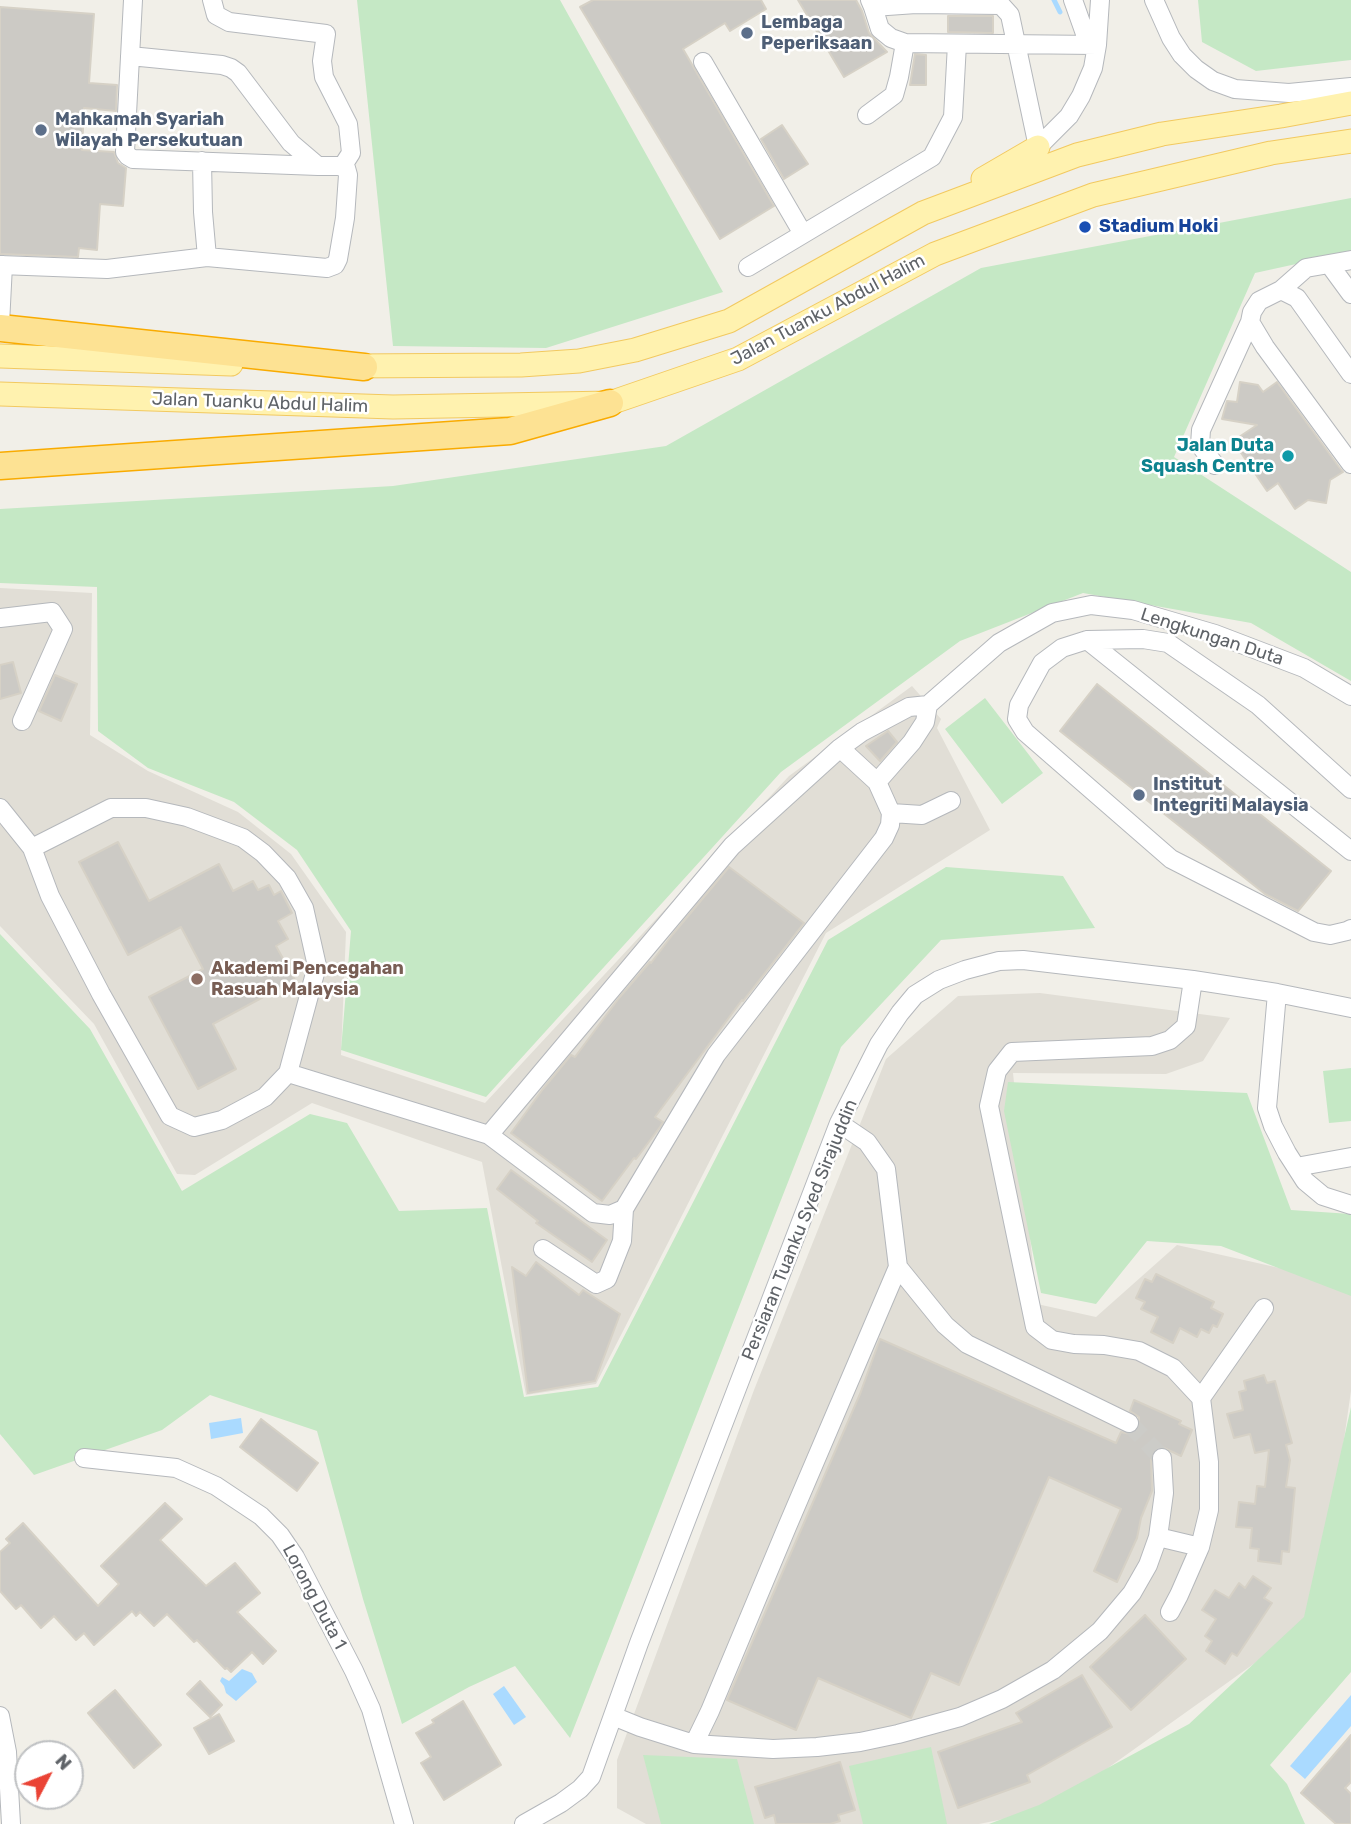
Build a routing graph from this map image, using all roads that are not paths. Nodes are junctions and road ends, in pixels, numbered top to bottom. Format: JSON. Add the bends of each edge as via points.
{"nodes":[{"id":1,"x":133,"y":0,"type":"edge"},
{"id":2,"x":212,"y":0,"type":"edge"},
{"id":3,"x":1073,"y":0,"type":"edge"},
{"id":4,"x":1100,"y":0,"type":"edge"},
{"id":5,"x":1154,"y":0,"type":"edge"},
{"id":6,"x":871,"y":3,"type":"edge"},
{"id":7,"x":905,"y":43,"type":"junction"},
{"id":8,"x":957,"y":44,"type":"junction"},
{"id":9,"x":1015,"y":44,"type":"junction"},
{"id":10,"x":1093,"y":45,"type":"junction"},
{"id":11,"x":130,"y":55,"type":"junction"},
{"id":12,"x":703,"y":62,"type":"dead end"},
{"id":13,"x":1351,"y":87,"type":"edge"},
{"id":14,"x":1351,"y":103,"type":"edge"},
{"id":15,"x":867,"y":115,"type":"dead end"},
{"id":16,"x":1351,"y":141,"type":"edge"},
{"id":17,"x":1038,"y":147,"type":"junction"},
{"id":18,"x":202,"y":161,"type":"junction"},
{"id":19,"x":318,"y":166,"type":"junction"},
{"id":20,"x":342,"y":167,"type":"junction"},
{"id":21,"x":923,"y":213,"type":"junction"},
{"id":22,"x":803,"y":234,"type":"junction"},
{"id":23,"x":207,"y":257,"type":"junction"},
{"id":24,"x":1351,"y":260,"type":"edge"},
{"id":25,"x":1329,"y":264,"type":"junction"},
{"id":26,"x":2,"y":265,"type":"edge"},
{"id":27,"x":748,"y":267,"type":"dead end"},
{"id":28,"x":1281,"y":290,"type":"junction"},
{"id":29,"x":1351,"y":294,"type":"edge"},
{"id":30,"x":1250,"y":322,"type":"junction"},
{"id":31,"x":0,"y":326,"type":"edge"},
{"id":32,"x":0,"y":356,"type":"edge"},
{"id":33,"x":364,"y":367,"type":"junction"},
{"id":34,"x":1351,"y":374,"type":"edge"},
{"id":35,"x":0,"y":394,"type":"edge"},
{"id":36,"x":610,"y":403,"type":"junction"},
{"id":37,"x":1351,"y":464,"type":"edge"},
{"id":38,"x":1215,"y":465,"type":"dead end"},
{"id":39,"x":0,"y":466,"type":"edge"},
{"id":40,"x":0,"y":618,"type":"edge"},
{"id":41,"x":1087,"y":640,"type":"junction"},
{"id":42,"x":1351,"y":696,"type":"edge"},
{"id":43,"x":928,"y":705,"type":"junction"},
{"id":44,"x":22,"y":721,"type":"dead end"},
{"id":45,"x":840,"y":748,"type":"junction"},
{"id":46,"x":877,"y":782,"type":"junction"},
{"id":47,"x":1351,"y":789,"type":"edge"},
{"id":48,"x":951,"y":801,"type":"dead end"},
{"id":49,"x":0,"y":808,"type":"edge"},
{"id":50,"x":891,"y":813,"type":"junction"},
{"id":51,"x":32,"y":848,"type":"junction"},
{"id":52,"x":1351,"y":850,"type":"edge"},
{"id":53,"x":1351,"y":929,"type":"edge"},
{"id":54,"x":1193,"y":980,"type":"junction"},
{"id":55,"x":1277,"y":993,"type":"junction"},
{"id":56,"x":1351,"y":1008,"type":"edge"},
{"id":57,"x":288,"y":1073,"type":"junction"},
{"id":58,"x":839,"y":1123,"type":"junction"},
{"id":59,"x":489,"y":1135,"type":"junction"},
{"id":60,"x":1351,"y":1157,"type":"edge"},
{"id":61,"x":1296,"y":1167,"type":"junction"},
{"id":62,"x":1351,"y":1205,"type":"edge"},
{"id":63,"x":624,"y":1209,"type":"junction"},
{"id":64,"x":544,"y":1249,"type":"dead end"},
{"id":65,"x":898,"y":1268,"type":"junction"},
{"id":66,"x":1264,"y":1308,"type":"dead end"},
{"id":67,"x":1202,"y":1398,"type":"junction"},
{"id":68,"x":1129,"y":1423,"type":"tunnel mouth"},
{"id":69,"x":84,"y":1458,"type":"dead end"},
{"id":70,"x":1162,"y":1458,"type":"tunnel mouth"},
{"id":71,"x":1158,"y":1537,"type":"junction"},
{"id":72,"x":1200,"y":1547,"type":"junction"},
{"id":73,"x":1170,"y":1612,"type":"dead end"},
{"id":74,"x":0,"y":1716,"type":"edge"},
{"id":75,"x":613,"y":1716,"type":"junction"},
{"id":76,"x":694,"y":1744,"type":"junction"},
{"id":77,"x":11,"y":1824,"type":"edge"},
{"id":78,"x":404,"y":1824,"type":"edge"},
{"id":79,"x":524,"y":1824,"type":"edge"}],
"edges":[{"from":1,"to":11,"type":"street"},
{"from":2,"to":20,"type":"street","via":[[216,15],[229,22],[327,34],[324,77],[348,124],[351,153]]},
{"from":3,"to":10,"type":"street"},
{"from":4,"to":10,"type":"street"},
{"from":5,"to":13,"type":"street","via":[[1182,55],[1213,81],[1235,89],[1289,93]]},
{"from":6,"to":7,"type":"street","via":[[880,29]]},
{"from":6,"to":9,"type":"street","via":[[1001,5],[1010,15]]},
{"from":7,"to":8,"type":"street"},
{"from":7,"to":15,"type":"street","via":[[894,95]]},
{"from":8,"to":9,"type":"street"},
{"from":8,"to":22,"type":"street","via":[[953,117],[932,157]]},
{"from":9,"to":10,"type":"street"},
{"from":9,"to":17,"type":"street"},
{"from":10,"to":17,"type":"street","via":[[1093,68],[1081,96],[1069,116]]},
{"from":11,"to":18,"type":"street","via":[[125,152],[132,159]]},
{"from":11,"to":19,"type":"street","via":[[230,68],[291,143]]},
{"from":12,"to":22,"type":"street"},
{"from":14,"to":21,"type":"main road","name":"Jalan Tuanku Abdul Halim","via":[[1162,134],[1077,155]]},
{"from":16,"to":36,"type":"main road","name":"Jalan Tuanku Abdul Halim","via":[[1271,153],[1093,195],[935,254],[738,359]]},
{"from":17,"to":21,"type":"main road"},
{"from":18,"to":19,"type":"street"},
{"from":18,"to":23,"type":"street"},
{"from":19,"to":20,"type":"street"},
{"from":20,"to":23,"type":"street","via":[[348,175],[345,218],[335,265]]},
{"from":21,"to":33,"type":"main road","name":"Jalan Tuanku Abdul Halim","via":[[729,321],[635,350],[579,361],[521,365]]},
{"from":22,"to":27,"type":"street"},
{"from":23,"to":26,"type":"street","via":[[107,269]]},
{"from":24,"to":25,"type":"street"},
{"from":25,"to":28,"type":"street","via":[[1306,268]]},
{"from":25,"to":29,"type":"street"},
{"from":26,"to":31,"type":"street"},
{"from":28,"to":30,"type":"street","via":[[1259,301]]},
{"from":28,"to":34,"type":"street","via":[[1297,298]]},
{"from":30,"to":37,"type":"street"},
{"from":30,"to":38,"type":"street","via":[[1201,430],[1200,445]]},
{"from":31,"to":33,"type":"highway"},
{"from":32,"to":33,"type":"main road","name":"Jalan Tuanku Abdul Halim"},
{"from":35,"to":36,"type":"main road","name":"Jalan Tuanku Abdul Halim","via":[[393,407]]},
{"from":36,"to":39,"type":"highway","via":[[510,430]]},
{"from":40,"to":44,"type":"street","via":[[52,612],[63,629]]},
{"from":41,"to":47,"type":"street","via":[[1168,643],[1258,705]]},
{"from":41,"to":52,"type":"street"},
{"from":41,"to":53,"type":"street","via":[[1062,648],[1042,663],[1019,705],[1017,719],[1025,732],[1171,859],[1314,932],[1330,935]]},
{"from":42,"to":43,"type":"street","name":"Lengkungan Duta","via":[[1304,668],[1215,634],[1133,610],[1091,605],[1052,613],[999,643]]},
{"from":43,"to":45,"type":"street","via":[[909,707]]},
{"from":43,"to":46,"type":"street","via":[[925,722],[912,742]]},
{"from":45,"to":46,"type":"street"},
{"from":45,"to":59,"type":"street","via":[[732,846]]},
{"from":46,"to":50,"type":"street"},
{"from":48,"to":50,"type":"street","via":[[922,815]]},
{"from":49,"to":51,"type":"street"},
{"from":50,"to":63,"type":"street","via":[[884,838],[716,1055]]},
{"from":51,"to":57,"type":"street","via":[[50,896],[170,1115],[194,1127],[222,1120],[265,1097]]},
{"from":51,"to":57,"type":"street","via":[[111,808],[146,808],[187,817],[243,838],[263,853],[287,878],[304,908],[317,966]]},
{"from":54,"to":55,"type":"street","name":"Persiaran Tuanku Syed Sirajuddin"},
{"from":54,"to":58,"type":"street","name":"Persiaran Tuanku Syed Sirajuddin","via":[[1023,960],[999,961],[939,980],[915,995],[878,1044]]},
{"from":54,"to":67,"type":"street","via":[[1186,1026],[1170,1040],[1152,1045],[1012,1052],[996,1071],[989,1106],[1035,1327],[1052,1340],[1139,1352],[1173,1368]]},
{"from":55,"to":56,"type":"street","name":"Persiaran Tuanku Syed Sirajuddin"},
{"from":55,"to":61,"type":"street","via":[[1267,1108]]},
{"from":57,"to":59,"type":"street"},
{"from":58,"to":65,"type":"street","via":[[867,1142],[886,1169]]},
{"from":58,"to":75,"type":"street","name":"Persiaran Tuanku Syed Sirajuddin"},
{"from":59,"to":63,"type":"street","via":[[593,1213],[610,1215]]},
{"from":60,"to":61,"type":"street"},
{"from":61,"to":62,"type":"street","via":[[1323,1196]]},
{"from":63,"to":64,"type":"street","via":[[622,1241],[607,1279],[596,1284]]},
{"from":65,"to":68,"type":"street","via":[[945,1325],[967,1344]]},
{"from":65,"to":76,"type":"street"},
{"from":66,"to":67,"type":"street"},
{"from":67,"to":72,"type":"street","via":[[1209,1510]]},
{"from":69,"to":78,"type":"street","name":"Lorong Duta 1","via":[[176,1468],[216,1486],[261,1516],[280,1535],[371,1709]]},
{"from":70,"to":71,"type":"street","via":[[1164,1493]]},
{"from":71,"to":72,"type":"street"},
{"from":71,"to":76,"type":"street","via":[[1132,1593],[1100,1631],[1053,1670],[1002,1699],[960,1717],[860,1742],[772,1749]]},
{"from":72,"to":73,"type":"street"},
{"from":74,"to":77,"type":"street","via":[[8,1752]]},
{"from":75,"to":76,"type":"street"},
{"from":75,"to":79,"type":"street","name":"Persiaran Tuanku Syed Sirajuddin","via":[[591,1777],[561,1803]]}]}
